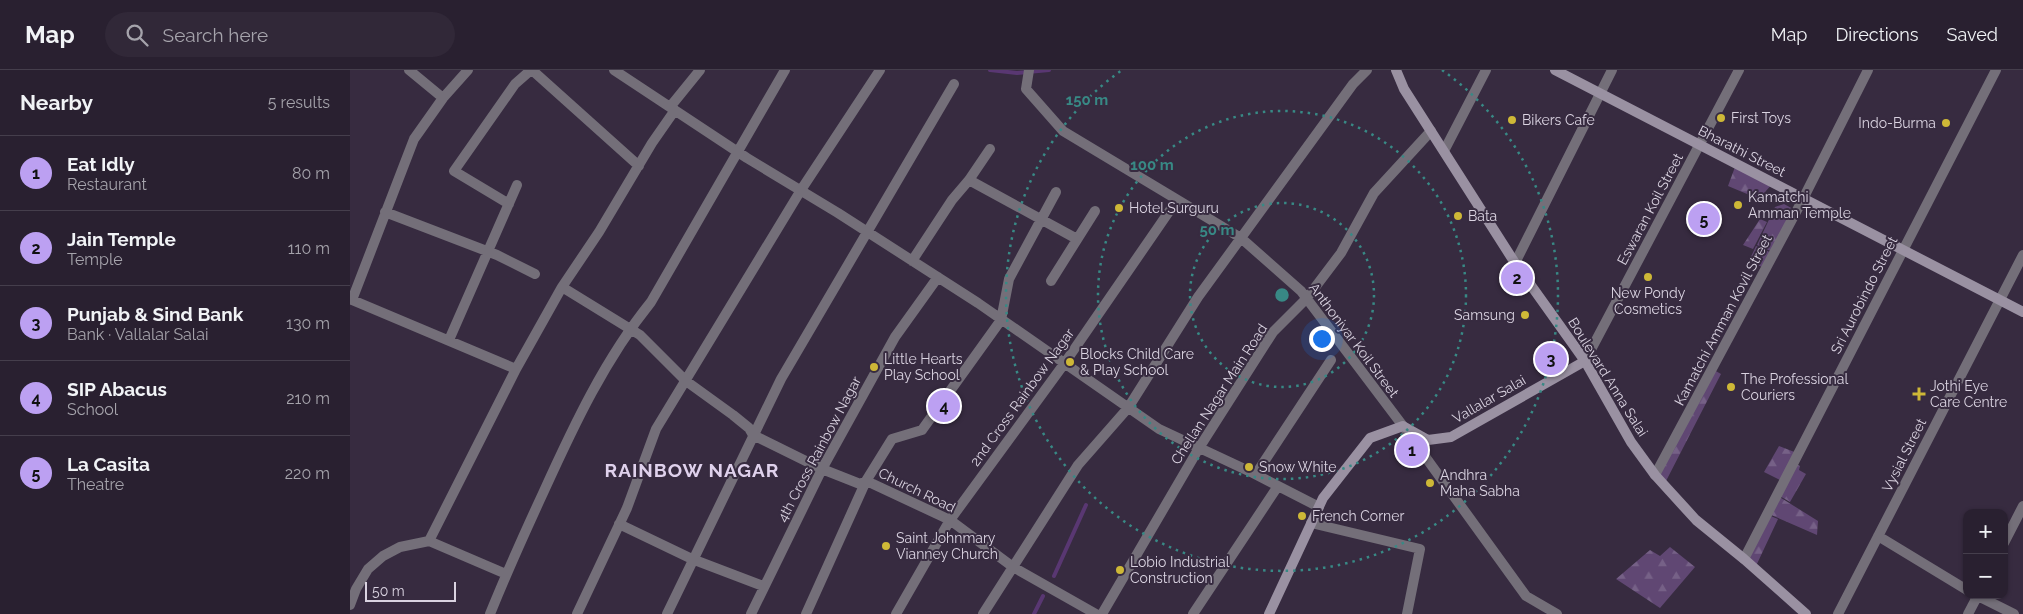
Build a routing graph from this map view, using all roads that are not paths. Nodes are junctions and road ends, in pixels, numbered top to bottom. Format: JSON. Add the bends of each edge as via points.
{"nodes":[{"id":1,"x":409,"y":70,"type":"edge"},
{"id":2,"x":468,"y":70,"type":"edge"},
{"id":3,"x":531,"y":70,"type":"edge"},
{"id":4,"x":614,"y":70,"type":"edge"},
{"id":5,"x":700,"y":70,"type":"edge"},
{"id":6,"x":784,"y":70,"type":"edge"},
{"id":7,"x":880,"y":70,"type":"edge"},
{"id":8,"x":1029,"y":70,"type":"edge"},
{"id":9,"x":1367,"y":70,"type":"edge"},
{"id":10,"x":1396,"y":70,"type":"edge"},
{"id":11,"x":1486,"y":70,"type":"edge"},
{"id":12,"x":1555,"y":70,"type":"edge"},
{"id":13,"x":1612,"y":70,"type":"edge"},
{"id":14,"x":1739,"y":70,"type":"edge"},
{"id":15,"x":1868,"y":70,"type":"edge"},
{"id":16,"x":1996,"y":70,"type":"edge"},
{"id":17,"x":954,"y":84,"type":"dead end"},
{"id":18,"x":1600,"y":93,"type":"junction"},
{"id":19,"x":443,"y":98,"type":"junction"},
{"id":20,"x":672,"y":108,"type":"junction"},
{"id":21,"x":1431,"y":131,"type":"junction"},
{"id":22,"x":1700,"y":145,"type":"junction"},
{"id":23,"x":990,"y":149,"type":"dead end"},
{"id":24,"x":737,"y":151,"type":"junction"},
{"id":25,"x":1444,"y":151,"type":"junction"},
{"id":26,"x":639,"y":166,"type":"junction"},
{"id":27,"x":969,"y":180,"type":"junction"},
{"id":28,"x":517,"y":185,"type":"dead end"},
{"id":29,"x":801,"y":190,"type":"junction"},
{"id":30,"x":1056,"y":192,"type":"dead end"},
{"id":31,"x":1803,"y":198,"type":"junction"},
{"id":32,"x":1177,"y":200,"type":"junction"},
{"id":33,"x":509,"y":204,"type":"junction"},
{"id":34,"x":1094,"y":211,"type":"dead end"},
{"id":35,"x":385,"y":212,"type":"junction"},
{"id":36,"x":1040,"y":220,"type":"junction"},
{"id":37,"x":868,"y":232,"type":"junction"},
{"id":38,"x":1241,"y":238,"type":"junction"},
{"id":39,"x":1077,"y":239,"type":"junction"},
{"id":40,"x":1903,"y":250,"type":"junction"},
{"id":41,"x":488,"y":252,"type":"junction"},
{"id":42,"x":2023,"y":255,"type":"edge"},
{"id":43,"x":912,"y":260,"type":"junction"},
{"id":44,"x":1515,"y":263,"type":"junction"},
{"id":45,"x":535,"y":274,"type":"dead end"},
{"id":46,"x":938,"y":277,"type":"junction"},
{"id":47,"x":1051,"y":281,"type":"dead end"},
{"id":48,"x":562,"y":287,"type":"junction"},
{"id":49,"x":1307,"y":298,"type":"junction"},
{"id":50,"x":351,"y":299,"type":"edge"},
{"id":51,"x":2000,"y":300,"type":"junction"},
{"id":52,"x":2023,"y":312,"type":"edge"},
{"id":53,"x":1001,"y":320,"type":"junction"},
{"id":54,"x":629,"y":329,"type":"junction"},
{"id":55,"x":449,"y":340,"type":"junction"},
{"id":56,"x":1331,"y":360,"type":"dead end"},
{"id":57,"x":1584,"y":360,"type":"junction"},
{"id":58,"x":1064,"y":364,"type":"junction"},
{"id":59,"x":516,"y":369,"type":"junction"},
{"id":60,"x":686,"y":381,"type":"junction"},
{"id":61,"x":1128,"y":408,"type":"junction"},
{"id":62,"x":1403,"y":426,"type":"junction"},
{"id":63,"x":753,"y":434,"type":"junction"},
{"id":64,"x":1199,"y":448,"type":"junction"},
{"id":65,"x":822,"y":469,"type":"junction"},
{"id":66,"x":1256,"y":474,"type":"junction"},
{"id":67,"x":1655,"y":475,"type":"junction"},
{"id":68,"x":866,"y":481,"type":"junction"},
{"id":69,"x":1278,"y":486,"type":"junction"},
{"id":70,"x":2023,"y":506,"type":"edge"},
{"id":71,"x":1319,"y":507,"type":"junction"},
{"id":72,"x":950,"y":520,"type":"junction"},
{"id":73,"x":1311,"y":523,"type":"junction"},
{"id":74,"x":619,"y":524,"type":"junction"},
{"id":75,"x":2008,"y":535,"type":"edge"},
{"id":76,"x":1878,"y":536,"type":"junction"},
{"id":77,"x":429,"y":541,"type":"junction"},
{"id":78,"x":1744,"y":558,"type":"junction"},
{"id":79,"x":692,"y":559,"type":"junction"},
{"id":80,"x":1013,"y":567,"type":"junction"},
{"id":81,"x":506,"y":574,"type":"junction"},
{"id":82,"x":764,"y":586,"type":"junction"},
{"id":83,"x":1963,"y":588,"type":"edge"},
{"id":84,"x":1976,"y":599,"type":"edge"},
{"id":85,"x":1983,"y":599,"type":"edge"},
{"id":86,"x":350,"y":605,"type":"edge"},
{"id":87,"x":490,"y":614,"type":"edge"},
{"id":88,"x":577,"y":614,"type":"edge"},
{"id":89,"x":668,"y":614,"type":"edge"},
{"id":90,"x":751,"y":614,"type":"edge"},
{"id":91,"x":806,"y":614,"type":"edge"},
{"id":92,"x":896,"y":614,"type":"edge"},
{"id":93,"x":983,"y":614,"type":"edge"},
{"id":94,"x":1096,"y":614,"type":"edge"},
{"id":95,"x":1102,"y":614,"type":"edge"},
{"id":96,"x":1193,"y":614,"type":"edge"},
{"id":97,"x":1269,"y":614,"type":"edge"},
{"id":98,"x":1407,"y":614,"type":"edge"},
{"id":99,"x":1557,"y":614,"type":"edge"},
{"id":100,"x":1806,"y":614,"type":"edge"},
{"id":101,"x":1838,"y":614,"type":"edge"},
{"id":102,"x":1968,"y":614,"type":"edge"},
{"id":103,"x":2014,"y":614,"type":"edge"}],
"edges":[{"from":1,"to":19,"type":"street"},
{"from":2,"to":19,"type":"street"},
{"from":3,"to":26,"type":"street"},
{"from":3,"to":33,"type":"street","via":[[515,84],[454,171]]},
{"from":4,"to":20,"type":"street"},
{"from":5,"to":20,"type":"street"},
{"from":6,"to":24,"type":"street"},
{"from":7,"to":29,"type":"street"},
{"from":8,"to":32,"type":"street","name":"Anthoniyar Koil Street","via":[[1026,89],[1063,131]]},
{"from":9,"to":38,"type":"street","via":[[1353,84]]},
{"from":10,"to":21,"type":"street","name":"Boulevard Anna Salai","via":[[1404,89]]},
{"from":11,"to":25,"type":"street"},
{"from":12,"to":18,"type":"street","name":"Bharathi Street"},
{"from":13,"to":18,"type":"street"},
{"from":14,"to":22,"type":"street","name":"Eswaran Koil Street"},
{"from":15,"to":31,"type":"street","name":"Kamatchi Amman Kovil Street"},
{"from":16,"to":40,"type":"street","name":"Sri Aurobindo Street"},
{"from":17,"to":37,"type":"street"},
{"from":18,"to":22,"type":"street","name":"Bharathi Street"},
{"from":18,"to":44,"type":"street"},
{"from":19,"to":35,"type":"street","via":[[414,139]]},
{"from":20,"to":24,"type":"street"},
{"from":20,"to":26,"type":"street"},
{"from":21,"to":25,"type":"street","name":"Boulevard Anna Salai"},
{"from":21,"to":49,"type":"street","name":"Chellan Nagar Main Road","via":[[1374,193],[1341,253]]},
{"from":22,"to":31,"type":"street","name":"Bharathi Street"},
{"from":22,"to":57,"type":"street","name":"Eswaran Koil Street"},
{"from":23,"to":27,"type":"street"},
{"from":24,"to":29,"type":"street"},
{"from":24,"to":54,"type":"street","via":[[651,302]]},
{"from":25,"to":44,"type":"street","name":"Boulevard Anna Salai"},
{"from":26,"to":48,"type":"street"},
{"from":27,"to":36,"type":"street"},
{"from":27,"to":43,"type":"street"},
{"from":28,"to":33,"type":"street"},
{"from":29,"to":37,"type":"street"},
{"from":29,"to":60,"type":"street"},
{"from":30,"to":36,"type":"street"},
{"from":31,"to":40,"type":"street","name":"Bharathi Street"},
{"from":31,"to":67,"type":"street","name":"Kamatchi Amman Kovil Street"},
{"from":32,"to":38,"type":"street","name":"Anthoniyar Koil Street"},
{"from":32,"to":58,"type":"street","name":"2nd Cross Rainbow Nagar"},
{"from":33,"to":41,"type":"street"},
{"from":34,"to":39,"type":"street"},
{"from":35,"to":41,"type":"street"},
{"from":35,"to":50,"type":"street"},
{"from":36,"to":39,"type":"street"},
{"from":36,"to":53,"type":"street","via":[[1009,279]]},
{"from":37,"to":43,"type":"street"},
{"from":37,"to":63,"type":"street","via":[[781,379]]},
{"from":38,"to":49,"type":"street","name":"Anthoniyar Koil Street"},
{"from":38,"to":61,"type":"street","via":[[1198,297]]},
{"from":39,"to":47,"type":"street"},
{"from":40,"to":51,"type":"street","name":"Bharathi Street"},
{"from":40,"to":78,"type":"street","name":"Sri Aurobindo Street"},
{"from":41,"to":45,"type":"street"},
{"from":41,"to":55,"type":"street"},
{"from":42,"to":51,"type":"street","name":"Vysial Street"},
{"from":43,"to":46,"type":"street"},
{"from":44,"to":57,"type":"street","name":"Boulevard Anna Salai"},
{"from":46,"to":53,"type":"street"},
{"from":46,"to":65,"type":"street","name":"4th Cross Rainbow Nagar","via":[[895,338]]},
{"from":48,"to":54,"type":"street","name":"Church Road"},
{"from":48,"to":59,"type":"street"},
{"from":49,"to":62,"type":"street","name":"Anthoniyar Koil Street"},
{"from":49,"to":64,"type":"street","name":"Chellan Nagar Main Road","via":[[1274,332]]},
{"from":50,"to":55,"type":"street"},
{"from":51,"to":52,"type":"street","name":"Bharathi Street"},
{"from":51,"to":76,"type":"street","name":"Vysial Street"},
{"from":53,"to":58,"type":"street"},
{"from":53,"to":68,"type":"street","via":[[922,430],[892,439]]},
{"from":54,"to":60,"type":"street","name":"Church Road","via":[[640,335]]},
{"from":54,"to":81,"type":"street","via":[[592,391]]},
{"from":55,"to":59,"type":"street"},
{"from":56,"to":66,"type":"street"},
{"from":57,"to":62,"type":"street","name":"Vallalar Salai","via":[[1451,437],[1428,440]]},
{"from":57,"to":67,"type":"street","name":"Boulevard Anna Salai","via":[[1631,442]]},
{"from":58,"to":61,"type":"street"},
{"from":58,"to":72,"type":"street","name":"2nd Cross Rainbow Nagar"},
{"from":59,"to":77,"type":"street"},
{"from":60,"to":63,"type":"street","name":"Church Road"},
{"from":60,"to":74,"type":"street","via":[[656,429]]},
{"from":61,"to":64,"type":"street","via":[[1158,429]]},
{"from":61,"to":80,"type":"street","via":[[1078,465]]},
{"from":62,"to":71,"type":"street","via":[[1370,438]]},
{"from":62,"to":99,"type":"street","name":"Anthoniyar Koil Street","via":[[1526,596]]},
{"from":63,"to":65,"type":"street","name":"Church Road"},
{"from":63,"to":79,"type":"street"},
{"from":64,"to":66,"type":"street"},
{"from":64,"to":95,"type":"street","name":"Chellan Nagar Main Road"},
{"from":65,"to":68,"type":"street","name":"Church Road","via":[[860,484]]},
{"from":65,"to":82,"type":"street","name":"4th Cross Rainbow Nagar"},
{"from":66,"to":69,"type":"street"},
{"from":67,"to":78,"type":"street","name":"Boulevard Anna Salai","via":[[1696,520]]},
{"from":68,"to":72,"type":"street","name":"Church Road"},
{"from":68,"to":91,"type":"street"},
{"from":69,"to":71,"type":"street"},
{"from":69,"to":96,"type":"street"},
{"from":70,"to":75,"type":"street"},
{"from":71,"to":73,"type":"street"},
{"from":72,"to":80,"type":"street","name":"Church Road"},
{"from":72,"to":92,"type":"street","name":"2nd Cross Rainbow Nagar"},
{"from":73,"to":97,"type":"street"},
{"from":73,"to":98,"type":"street","via":[[1420,549]]},
{"from":74,"to":79,"type":"street"},
{"from":74,"to":88,"type":"street"},
{"from":76,"to":83,"type":"street"},
{"from":76,"to":101,"type":"street","name":"Vysial Street"},
{"from":77,"to":81,"type":"street"},
{"from":77,"to":86,"type":"street","via":[[400,547],[383,556],[368,569]]},
{"from":78,"to":100,"type":"street","name":"Boulevard Anna Salai"},
{"from":79,"to":82,"type":"street"},
{"from":79,"to":89,"type":"street"},
{"from":80,"to":93,"type":"street"},
{"from":80,"to":94,"type":"street","name":"Church Road"},
{"from":81,"to":87,"type":"street"},
{"from":82,"to":90,"type":"street","name":"4th Cross Rainbow Nagar"},
{"from":84,"to":102,"type":"street"},
{"from":85,"to":103,"type":"street"}]}
